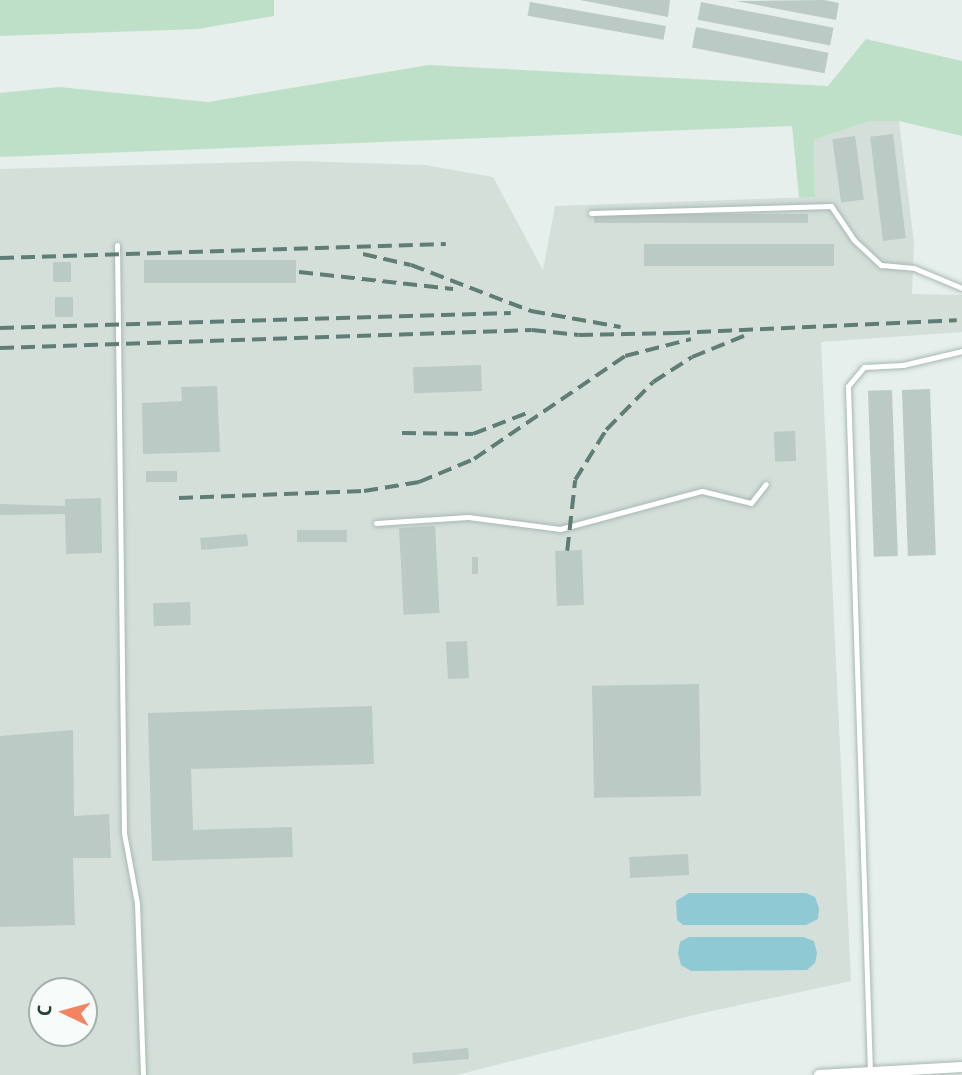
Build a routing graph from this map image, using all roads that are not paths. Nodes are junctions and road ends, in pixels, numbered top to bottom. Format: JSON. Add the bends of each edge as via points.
{"nodes":[{"id":1,"x":591,"y":213,"type":"dead end"},
{"id":2,"x":117,"y":245,"type":"dead end"},
{"id":3,"x":962,"y":288,"type":"edge"},
{"id":4,"x":962,"y":351,"type":"edge"},
{"id":5,"x":766,"y":484,"type":"dead end"},
{"id":6,"x":376,"y":523,"type":"dead end"},
{"id":7,"x":962,"y":1067,"type":"edge"},
{"id":8,"x":870,"y":1072,"type":"junction"},
{"id":9,"x":143,"y":1075,"type":"edge"},
{"id":10,"x":819,"y":1075,"type":"edge"}],
"edges":[{"from":1,"to":3,"type":"lane","via":[[831,206],[854,240],[881,265],[914,268]]},
{"from":2,"to":9,"type":"lane","via":[[124,824],[137,902]]},
{"from":4,"to":8,"type":"lane","via":[[903,365],[864,367],[848,386]]},
{"from":5,"to":6,"type":"lane","via":[[751,503],[702,491],[560,529],[468,517]]},
{"from":7,"to":8,"type":"street"},
{"from":8,"to":10,"type":"street"}]}
